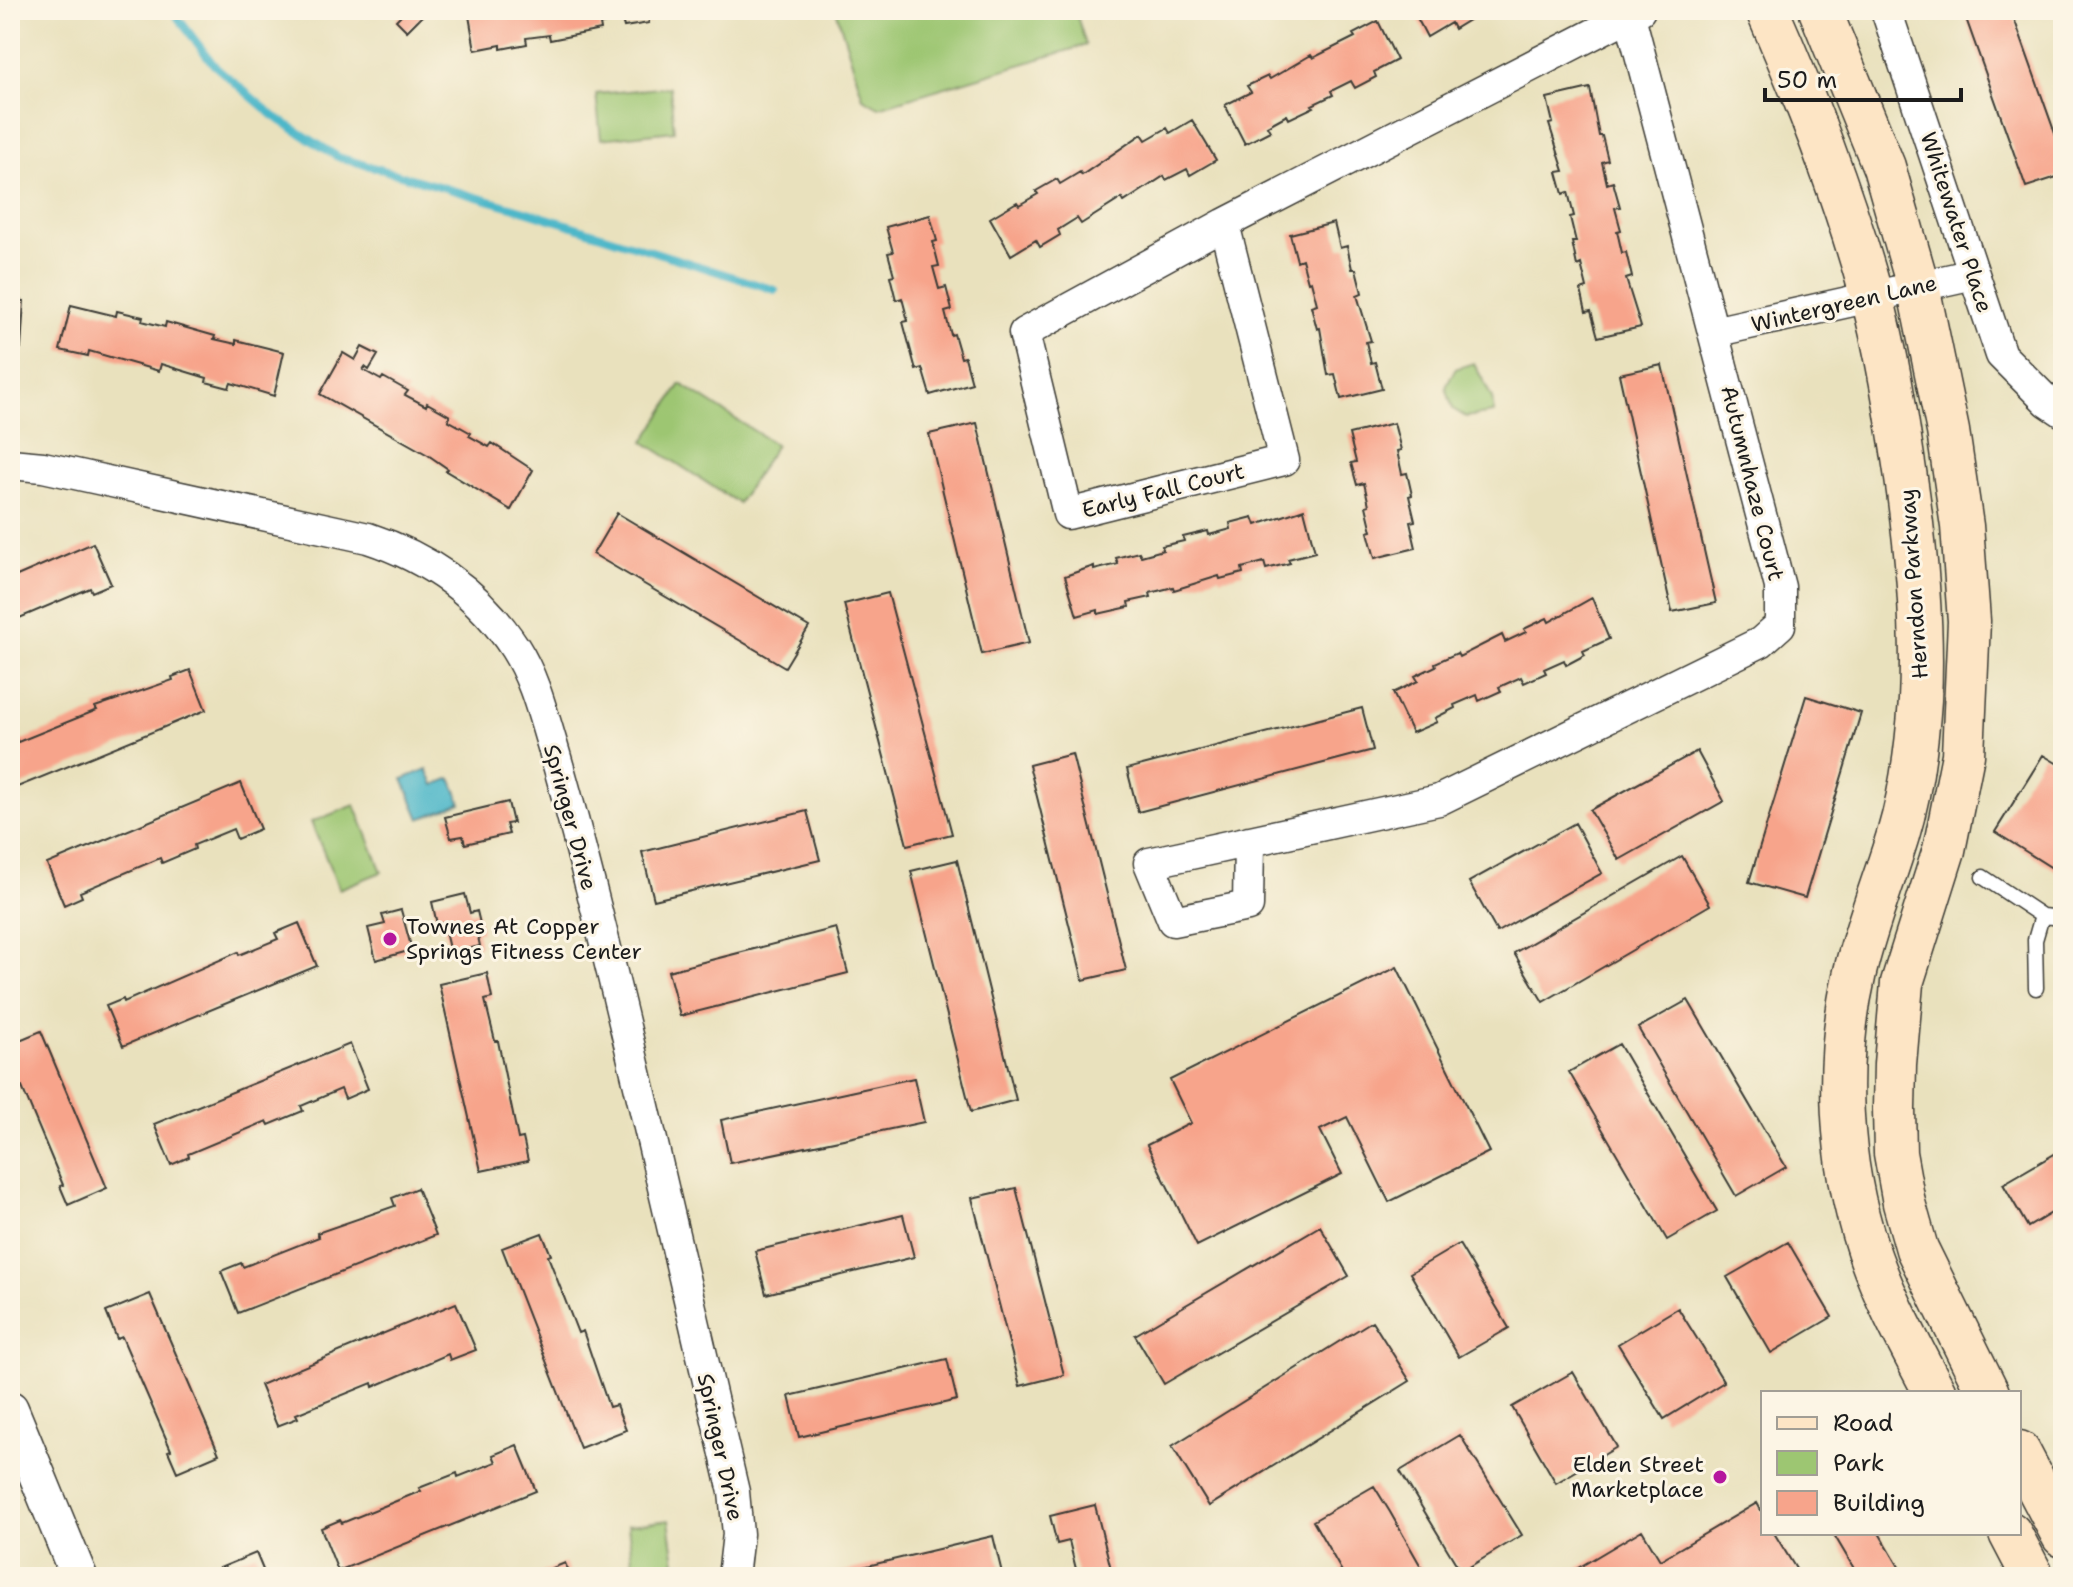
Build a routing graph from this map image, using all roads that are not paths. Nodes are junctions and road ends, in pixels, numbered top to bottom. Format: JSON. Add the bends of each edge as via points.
{"nodes":[{"id":1,"x":1767,"y":10,"type":"edge"},
{"id":2,"x":1820,"y":10,"type":"edge"},
{"id":3,"x":1886,"y":10,"type":"edge"},
{"id":4,"x":1635,"y":13,"type":"edge"},
{"id":5,"x":1224,"y":224,"type":"junction"},
{"id":6,"x":1974,"y":274,"type":"junction"},
{"id":7,"x":1918,"y":286,"type":"junction"},
{"id":8,"x":1872,"y":296,"type":"junction"},
{"id":9,"x":1713,"y":332,"type":"junction"},
{"id":10,"x":2063,"y":412,"type":"edge"},
{"id":11,"x":10,"y":464,"type":"edge"},
{"id":12,"x":1249,"y":841,"type":"dead end"},
{"id":13,"x":1983,"y":877,"type":"dead end"},
{"id":14,"x":2042,"y":916,"type":"junction"},
{"id":15,"x":2063,"y":918,"type":"edge"},
{"id":16,"x":2036,"y":988,"type":"dead end"},
{"id":17,"x":1934,"y":1391,"type":"edge"},
{"id":18,"x":1987,"y":1391,"type":"edge"},
{"id":19,"x":10,"y":1409,"type":"edge"},
{"id":20,"x":2021,"y":1456,"type":"edge"},
{"id":21,"x":2011,"y":1535,"type":"edge"},
{"id":22,"x":2063,"y":1536,"type":"edge"},
{"id":23,"x":79,"y":1577,"type":"edge"},
{"id":24,"x":733,"y":1577,"type":"edge"},
{"id":25,"x":2033,"y":1577,"type":"edge"}],
"edges":[{"from":1,"to":8,"type":"main road","name":"Herndon Parkway","via":[[1815,123]]},
{"from":2,"to":7,"type":"main road","via":[[1884,167]]},
{"from":3,"to":6,"type":"street","name":"Whitewater Place"},
{"from":4,"to":5,"type":"street","name":"Early Fall Court"},
{"from":4,"to":9,"type":"street","name":"Autumnhaze Court"},
{"from":5,"to":5,"type":"street","name":"Early Fall Court","via":[[1024,333],[1068,514],[1284,460]]},
{"from":6,"to":7,"type":"street","name":"Wintergreen Lane"},
{"from":6,"to":10,"type":"street","name":"Whitewater Place","via":[[2001,355]]},
{"from":7,"to":8,"type":"street","name":"Wintergreen Lane"},
{"from":7,"to":18,"type":"main road","via":[[1956,479],[1969,661],[1955,800],[1902,983],[1895,1153],[1917,1249]]},
{"from":8,"to":9,"type":"street","name":"Wintergreen Lane"},
{"from":8,"to":17,"type":"main road","name":"Herndon Parkway","via":[[1895,400],[1914,543],[1920,699],[1908,793],[1845,1019],[1843,1107],[1849,1167],[1868,1250]]},
{"from":9,"to":12,"type":"street","name":"Autumnhaze Court","via":[[1780,587],[1780,625],[1761,642],[1439,800]]},
{"from":11,"to":24,"type":"street","name":"Springer Drive","via":[[43,467],[391,546],[453,580],[514,647],[535,687],[571,809],[639,1079],[734,1492],[738,1534]]},
{"from":13,"to":14,"type":"lane"},
{"from":14,"to":15,"type":"lane"},
{"from":14,"to":16,"type":"lane","via":[[2035,940]]},
{"from":19,"to":23,"type":"street"},
{"from":20,"to":22,"type":"main road"},
{"from":21,"to":25,"type":"main road"}]}
